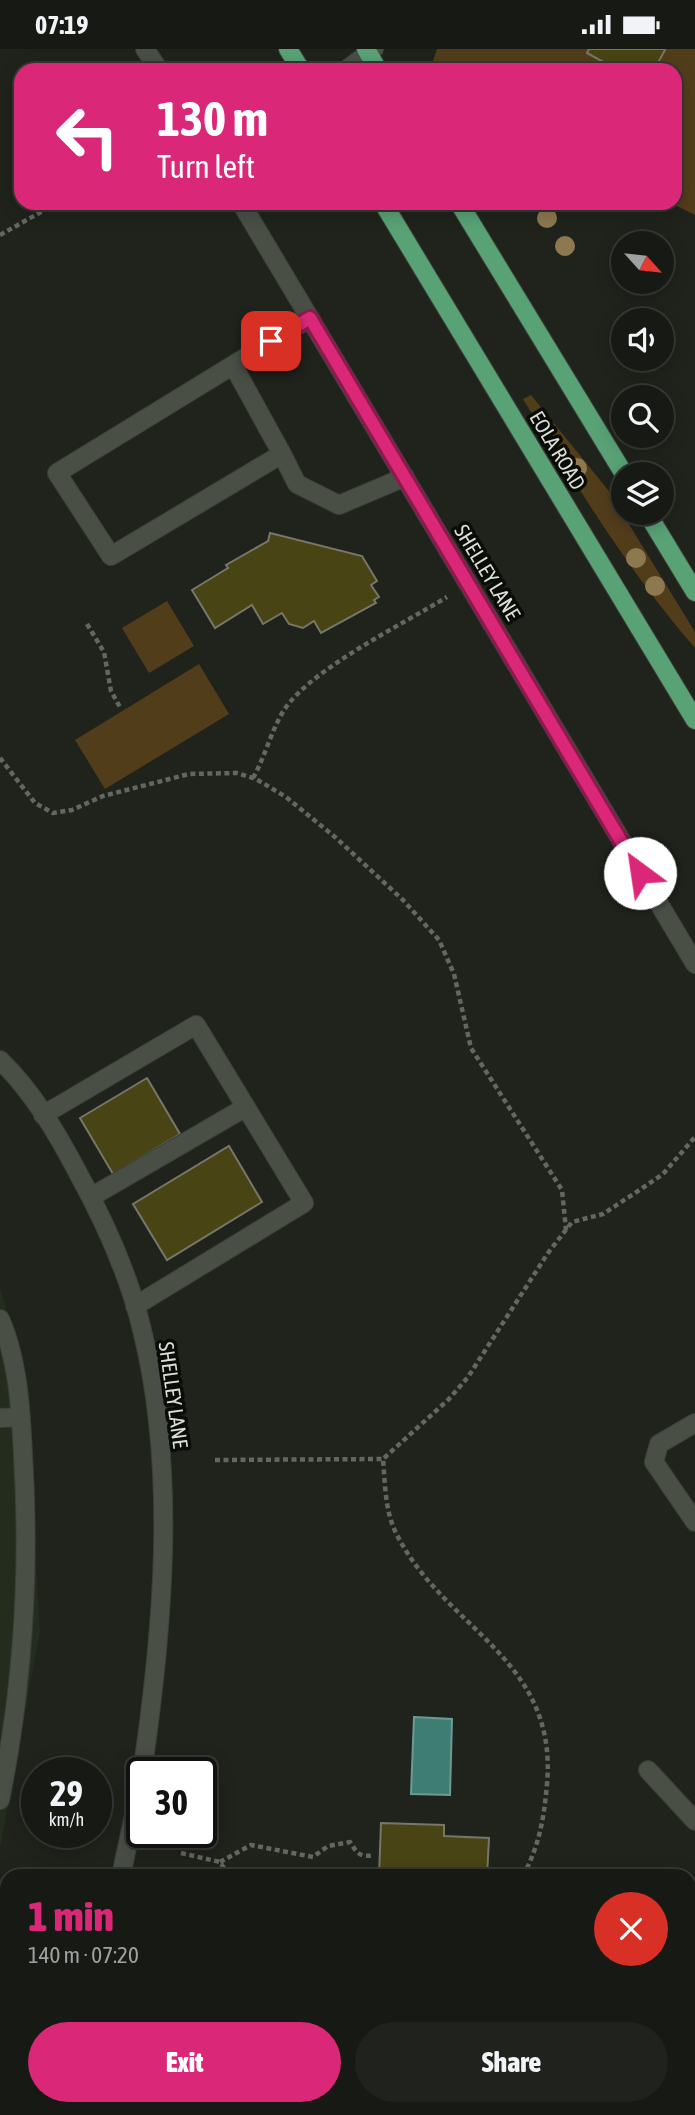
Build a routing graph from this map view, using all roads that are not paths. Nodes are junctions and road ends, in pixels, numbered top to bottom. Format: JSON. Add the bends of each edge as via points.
{"nodes":[{"id":1,"x":245,"y":210,"type":"edge"},
{"id":2,"x":387,"y":210,"type":"edge"},
{"id":3,"x":463,"y":210,"type":"edge"},
{"id":4,"x":310,"y":318,"type":"junction"},
{"id":5,"x":233,"y":365,"type":"junction"},
{"id":6,"x":282,"y":454,"type":"junction"},
{"id":7,"x":617,"y":462,"type":"edge"},
{"id":8,"x":405,"y":477,"type":"junction"},
{"id":9,"x":654,"y":525,"type":"edge"},
{"id":10,"x":695,"y":592,"type":"edge"},
{"id":11,"x":695,"y":720,"type":"edge"},
{"id":12,"x":695,"y":964,"type":"edge"},
{"id":13,"x":0,"y":1060,"type":"edge"},
{"id":14,"x":246,"y":1108,"type":"junction"},
{"id":15,"x":43,"y":1115,"type":"junction"},
{"id":16,"x":91,"y":1197,"type":"junction"},
{"id":17,"x":135,"y":1305,"type":"junction"},
{"id":18,"x":0,"y":1319,"type":"edge"},
{"id":19,"x":21,"y":1417,"type":"junction"},
{"id":20,"x":0,"y":1418,"type":"edge"},
{"id":21,"x":695,"y":1423,"type":"edge"},
{"id":22,"x":695,"y":1522,"type":"edge"},
{"id":23,"x":144,"y":1757,"type":"edge"},
{"id":24,"x":648,"y":1770,"type":"dead end"},
{"id":25,"x":0,"y":1800,"type":"edge"},
{"id":26,"x":695,"y":1821,"type":"edge"},
{"id":27,"x":127,"y":1848,"type":"edge"},
{"id":28,"x":122,"y":1869,"type":"edge"}],
"edges":[{"from":1,"to":4,"type":"street","name":"SHELLEY LANE"},
{"from":2,"to":11,"type":"main road","name":"EOLA ROAD"},
{"from":3,"to":7,"type":"main road","name":"EOLA ROAD"},
{"from":4,"to":5,"type":"street"},
{"from":4,"to":8,"type":"street","name":"SHELLEY LANE"},
{"from":5,"to":6,"type":"street"},
{"from":5,"to":6,"type":"street","via":[[57,473],[111,556]]},
{"from":6,"to":8,"type":"street","via":[[297,484],[339,505]]},
{"from":8,"to":12,"type":"street","name":"SHELLEY LANE"},
{"from":9,"to":10,"type":"main road"},
{"from":13,"to":15,"type":"street","name":"SHELLEY LANE"},
{"from":14,"to":15,"type":"street","via":[[196,1025]]},
{"from":14,"to":16,"type":"street"},
{"from":14,"to":17,"type":"street","via":[[304,1203]]},
{"from":15,"to":16,"type":"street","name":"SHELLEY LANE"},
{"from":16,"to":17,"type":"street","name":"SHELLEY LANE"},
{"from":17,"to":23,"type":"street","name":"SHELLEY LANE","via":[[159,1417],[162,1510],[158,1635]]},
{"from":18,"to":19,"type":"street","via":[[8,1336]]},
{"from":19,"to":20,"type":"street"},
{"from":19,"to":25,"type":"street","via":[[25,1610]]},
{"from":21,"to":22,"type":"street","via":[[659,1444],[654,1462]]},
{"from":24,"to":26,"type":"street"},
{"from":27,"to":28,"type":"street","name":"SHELLEY LANE"}]}
